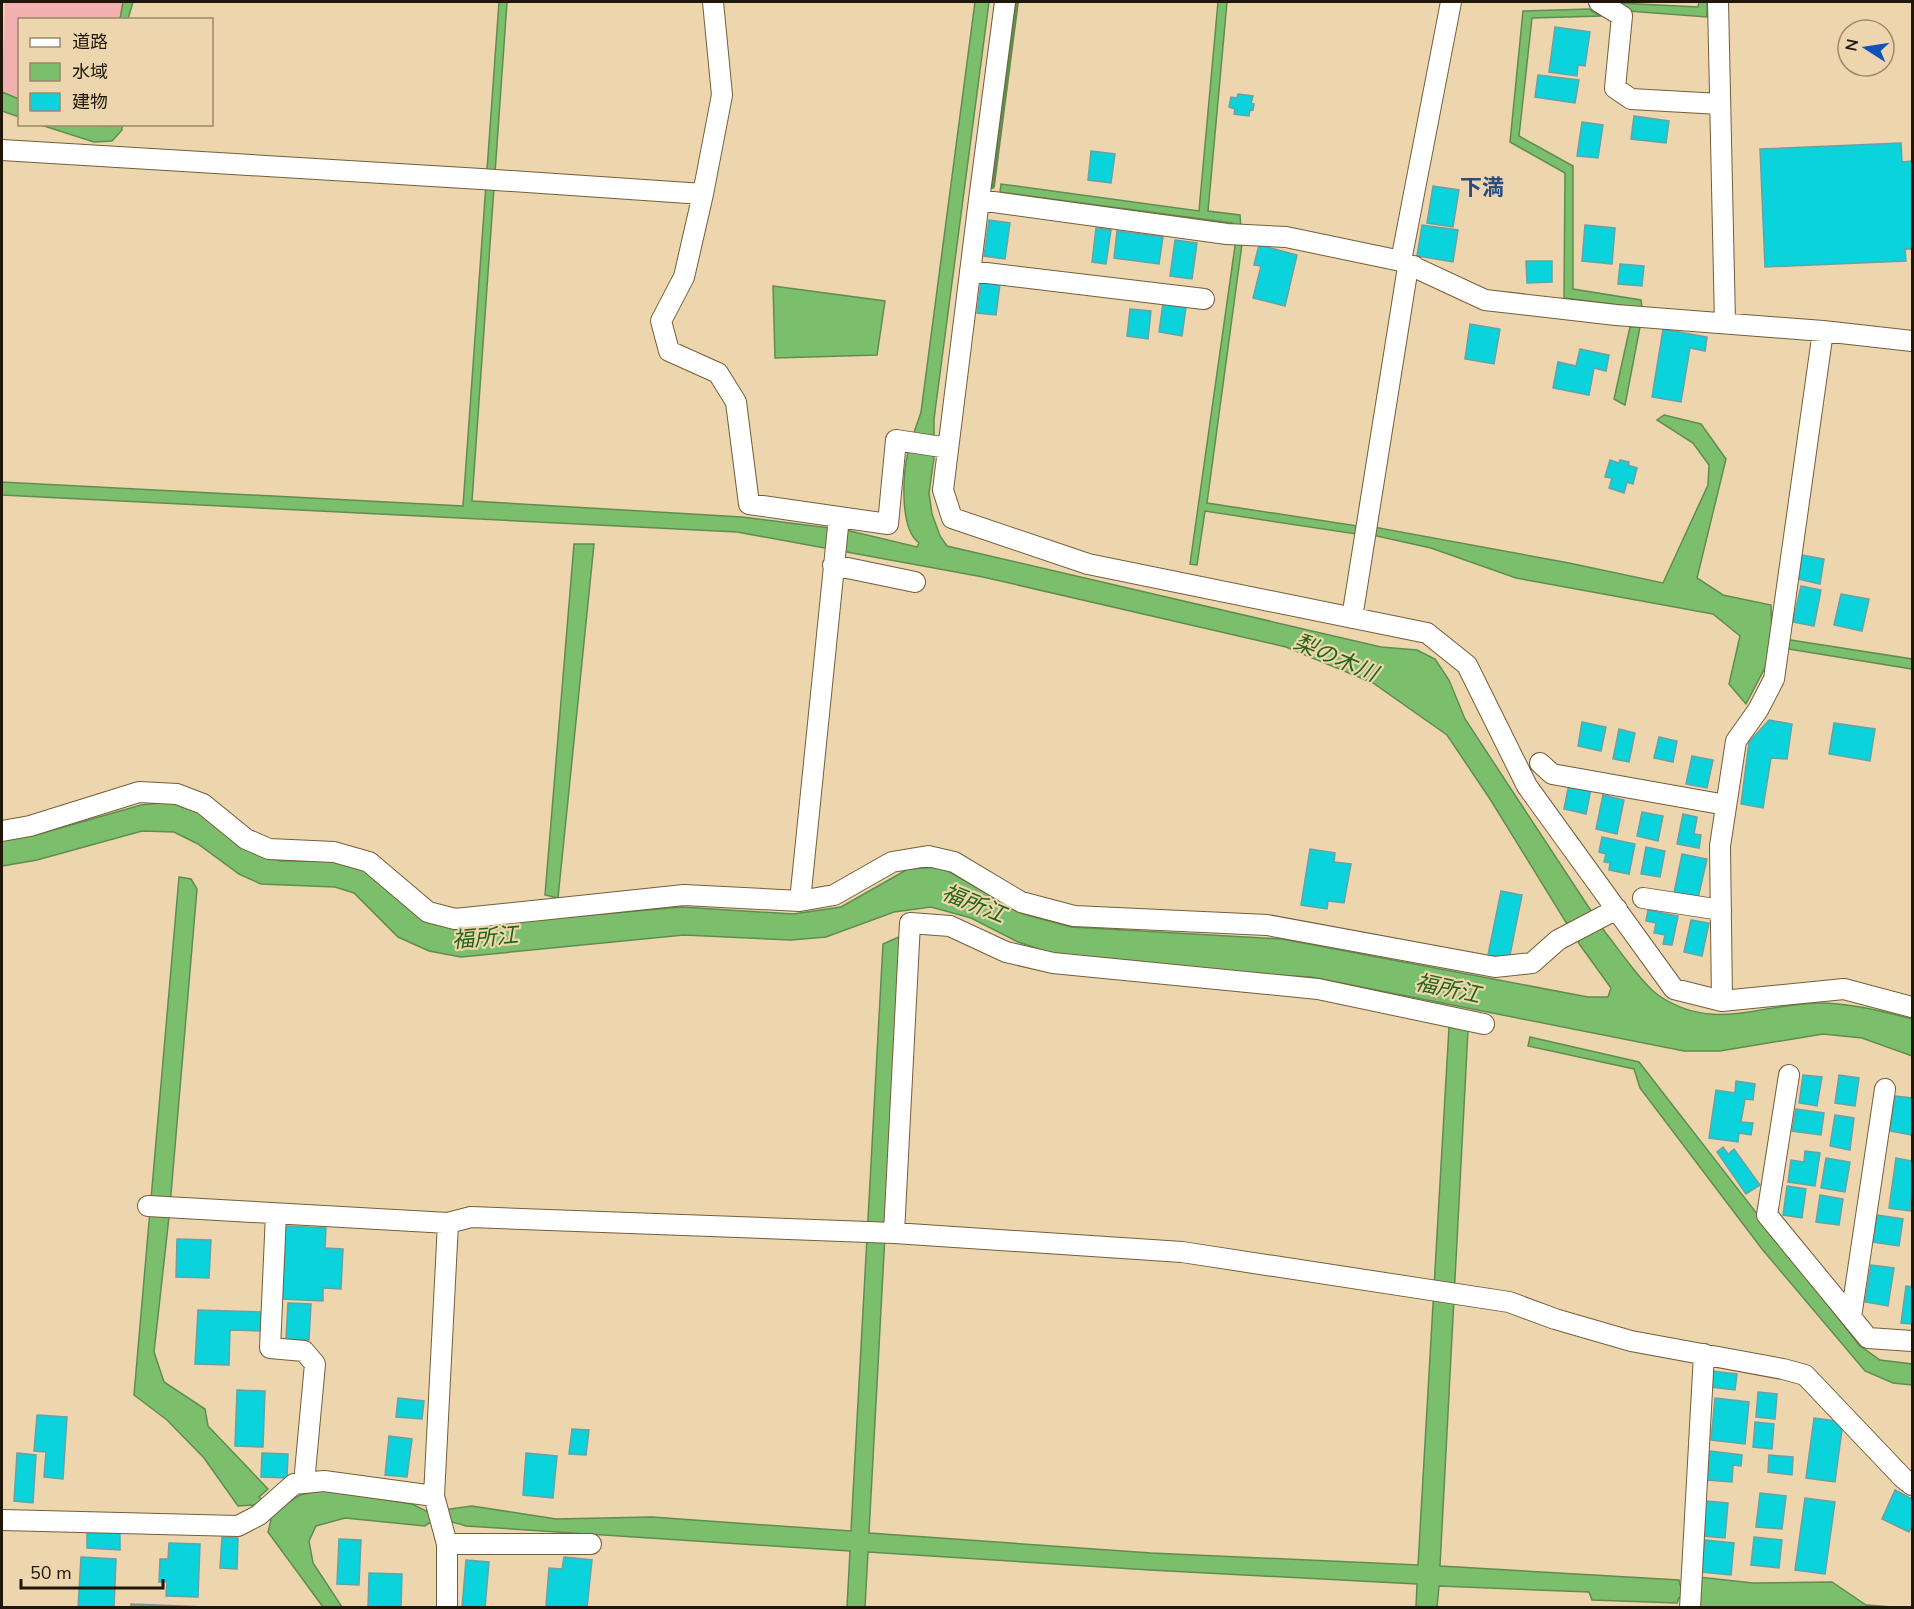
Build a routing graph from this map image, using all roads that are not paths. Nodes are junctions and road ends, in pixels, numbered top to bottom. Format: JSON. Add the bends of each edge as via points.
{"nodes":[{"id":1,"x":713,"y":2,"type":"edge"},
{"id":2,"x":1005,"y":2,"type":"edge"},
{"id":3,"x":1450,"y":2,"type":"edge"},
{"id":4,"x":1599,"y":2,"type":"edge"},
{"id":5,"x":1718,"y":2,"type":"edge"},
{"id":6,"x":1720,"y":104,"type":"junction"},
{"id":7,"x":2,"y":150,"type":"edge"},
{"id":8,"x":703,"y":194,"type":"junction"},
{"id":9,"x":979,"y":200,"type":"junction"},
{"id":10,"x":1407,"y":263,"type":"junction"},
{"id":11,"x":970,"y":271,"type":"junction"},
{"id":12,"x":1204,"y":299,"type":"dead end"},
{"id":13,"x":1725,"y":323,"type":"junction"},
{"id":14,"x":1823,"y":331,"type":"junction"},
{"id":15,"x":1912,"y":340,"type":"edge"},
{"id":16,"x":948,"y":448,"type":"junction"},
{"id":17,"x":839,"y":517,"type":"junction"},
{"id":18,"x":834,"y":565,"type":"junction"},
{"id":19,"x":915,"y":582,"type":"dead end"},
{"id":20,"x":1352,"y":618,"type":"junction"},
{"id":21,"x":1540,"y":763,"type":"dead end"},
{"id":22,"x":1726,"y":805,"type":"junction"},
{"id":23,"x":2,"y":831,"type":"edge"},
{"id":24,"x":1644,"y":898,"type":"dead end"},
{"id":25,"x":800,"y":901,"type":"junction"},
{"id":26,"x":1617,"y":909,"type":"junction"},
{"id":27,"x":1721,"y":910,"type":"junction"},
{"id":28,"x":1722,"y":1001,"type":"junction"},
{"id":29,"x":1912,"y":1007,"type":"edge"},
{"id":30,"x":1484,"y":1024,"type":"dead end"},
{"id":31,"x":1789,"y":1075,"type":"dead end"},
{"id":32,"x":1884,"y":1089,"type":"dead end"},
{"id":33,"x":148,"y":1206,"type":"dead end"},
{"id":34,"x":276,"y":1214,"type":"junction"},
{"id":35,"x":448,"y":1223,"type":"junction"},
{"id":36,"x":894,"y":1233,"type":"junction"},
{"id":37,"x":1851,"y":1317,"type":"junction"},
{"id":38,"x":1912,"y":1341,"type":"edge"},
{"id":39,"x":1704,"y":1354,"type":"junction"},
{"id":40,"x":304,"y":1483,"type":"junction"},
{"id":41,"x":1912,"y":1485,"type":"edge"},
{"id":42,"x":435,"y":1500,"type":"junction"},
{"id":43,"x":2,"y":1520,"type":"edge"},
{"id":44,"x":445,"y":1537,"type":"junction"},
{"id":45,"x":591,"y":1544,"type":"dead end"},
{"id":46,"x":1690,"y":1597,"type":"edge"},
{"id":47,"x":447,"y":1608,"type":"edge"}],
"edges":[{"from":1,"to":8,"type":"street","via":[[722,94]]},
{"from":2,"to":9,"type":"street"},
{"from":3,"to":10,"type":"street"},
{"from":4,"to":6,"type":"street","via":[[1622,16],[1615,88],[1631,99]]},
{"from":5,"to":6,"type":"street"},
{"from":6,"to":13,"type":"street"},
{"from":7,"to":8,"type":"street"},
{"from":8,"to":17,"type":"street","via":[[684,277],[661,321],[669,351],[718,373],[736,402],[749,504]]},
{"from":9,"to":10,"type":"street","via":[[1236,234],[1286,237]]},
{"from":9,"to":11,"type":"street"},
{"from":10,"to":13,"type":"street","via":[[1485,300]]},
{"from":10,"to":20,"type":"street"},
{"from":11,"to":12,"type":"street"},
{"from":11,"to":16,"type":"street"},
{"from":13,"to":14,"type":"street"},
{"from":14,"to":15,"type":"street"},
{"from":14,"to":22,"type":"street","via":[[1774,679],[1737,741]]},
{"from":16,"to":17,"type":"street","via":[[896,440],[888,524]]},
{"from":16,"to":20,"type":"street","via":[[943,490],[952,518],[1088,564]]},
{"from":17,"to":18,"type":"street"},
{"from":18,"to":19,"type":"street"},
{"from":18,"to":25,"type":"street"},
{"from":20,"to":26,"type":"street","via":[[1427,633],[1467,665],[1527,786]]},
{"from":21,"to":22,"type":"street","via":[[1552,774]]},
{"from":22,"to":27,"type":"street","via":[[1720,846]]},
{"from":23,"to":25,"type":"street","via":[[139,792],[177,794],[203,804],[246,839],[269,849],[334,852],[369,862],[428,912],[455,919],[684,895]]},
{"from":24,"to":27,"type":"street"},
{"from":25,"to":26,"type":"street","via":[[834,895],[892,862],[928,856],[954,862],[1021,902],[1074,916],[1267,925],[1495,967],[1532,963],[1558,940]]},
{"from":26,"to":28,"type":"street","via":[[1674,989]]},
{"from":27,"to":28,"type":"street"},
{"from":28,"to":29,"type":"street","via":[[1844,989]]},
{"from":30,"to":36,"type":"street","via":[[1317,989],[1053,963],[1006,952],[950,926],[910,923]]},
{"from":31,"to":37,"type":"street","via":[[1767,1215]]},
{"from":32,"to":37,"type":"street"},
{"from":33,"to":34,"type":"street"},
{"from":34,"to":35,"type":"street"},
{"from":34,"to":40,"type":"street","via":[[270,1348],[304,1351],[315,1364]]},
{"from":35,"to":36,"type":"street","via":[[471,1217]]},
{"from":35,"to":42,"type":"street"},
{"from":36,"to":39,"type":"street","via":[[1182,1252],[1509,1302],[1631,1341]]},
{"from":37,"to":38,"type":"street","via":[[1868,1338]]},
{"from":39,"to":41,"type":"street","via":[[1805,1376]]},
{"from":39,"to":46,"type":"street"},
{"from":40,"to":42,"type":"street","via":[[324,1481]]},
{"from":40,"to":43,"type":"street","via":[[294,1484],[266,1509],[237,1526]]},
{"from":42,"to":44,"type":"street"},
{"from":44,"to":45,"type":"street"},
{"from":44,"to":47,"type":"street"}]}
